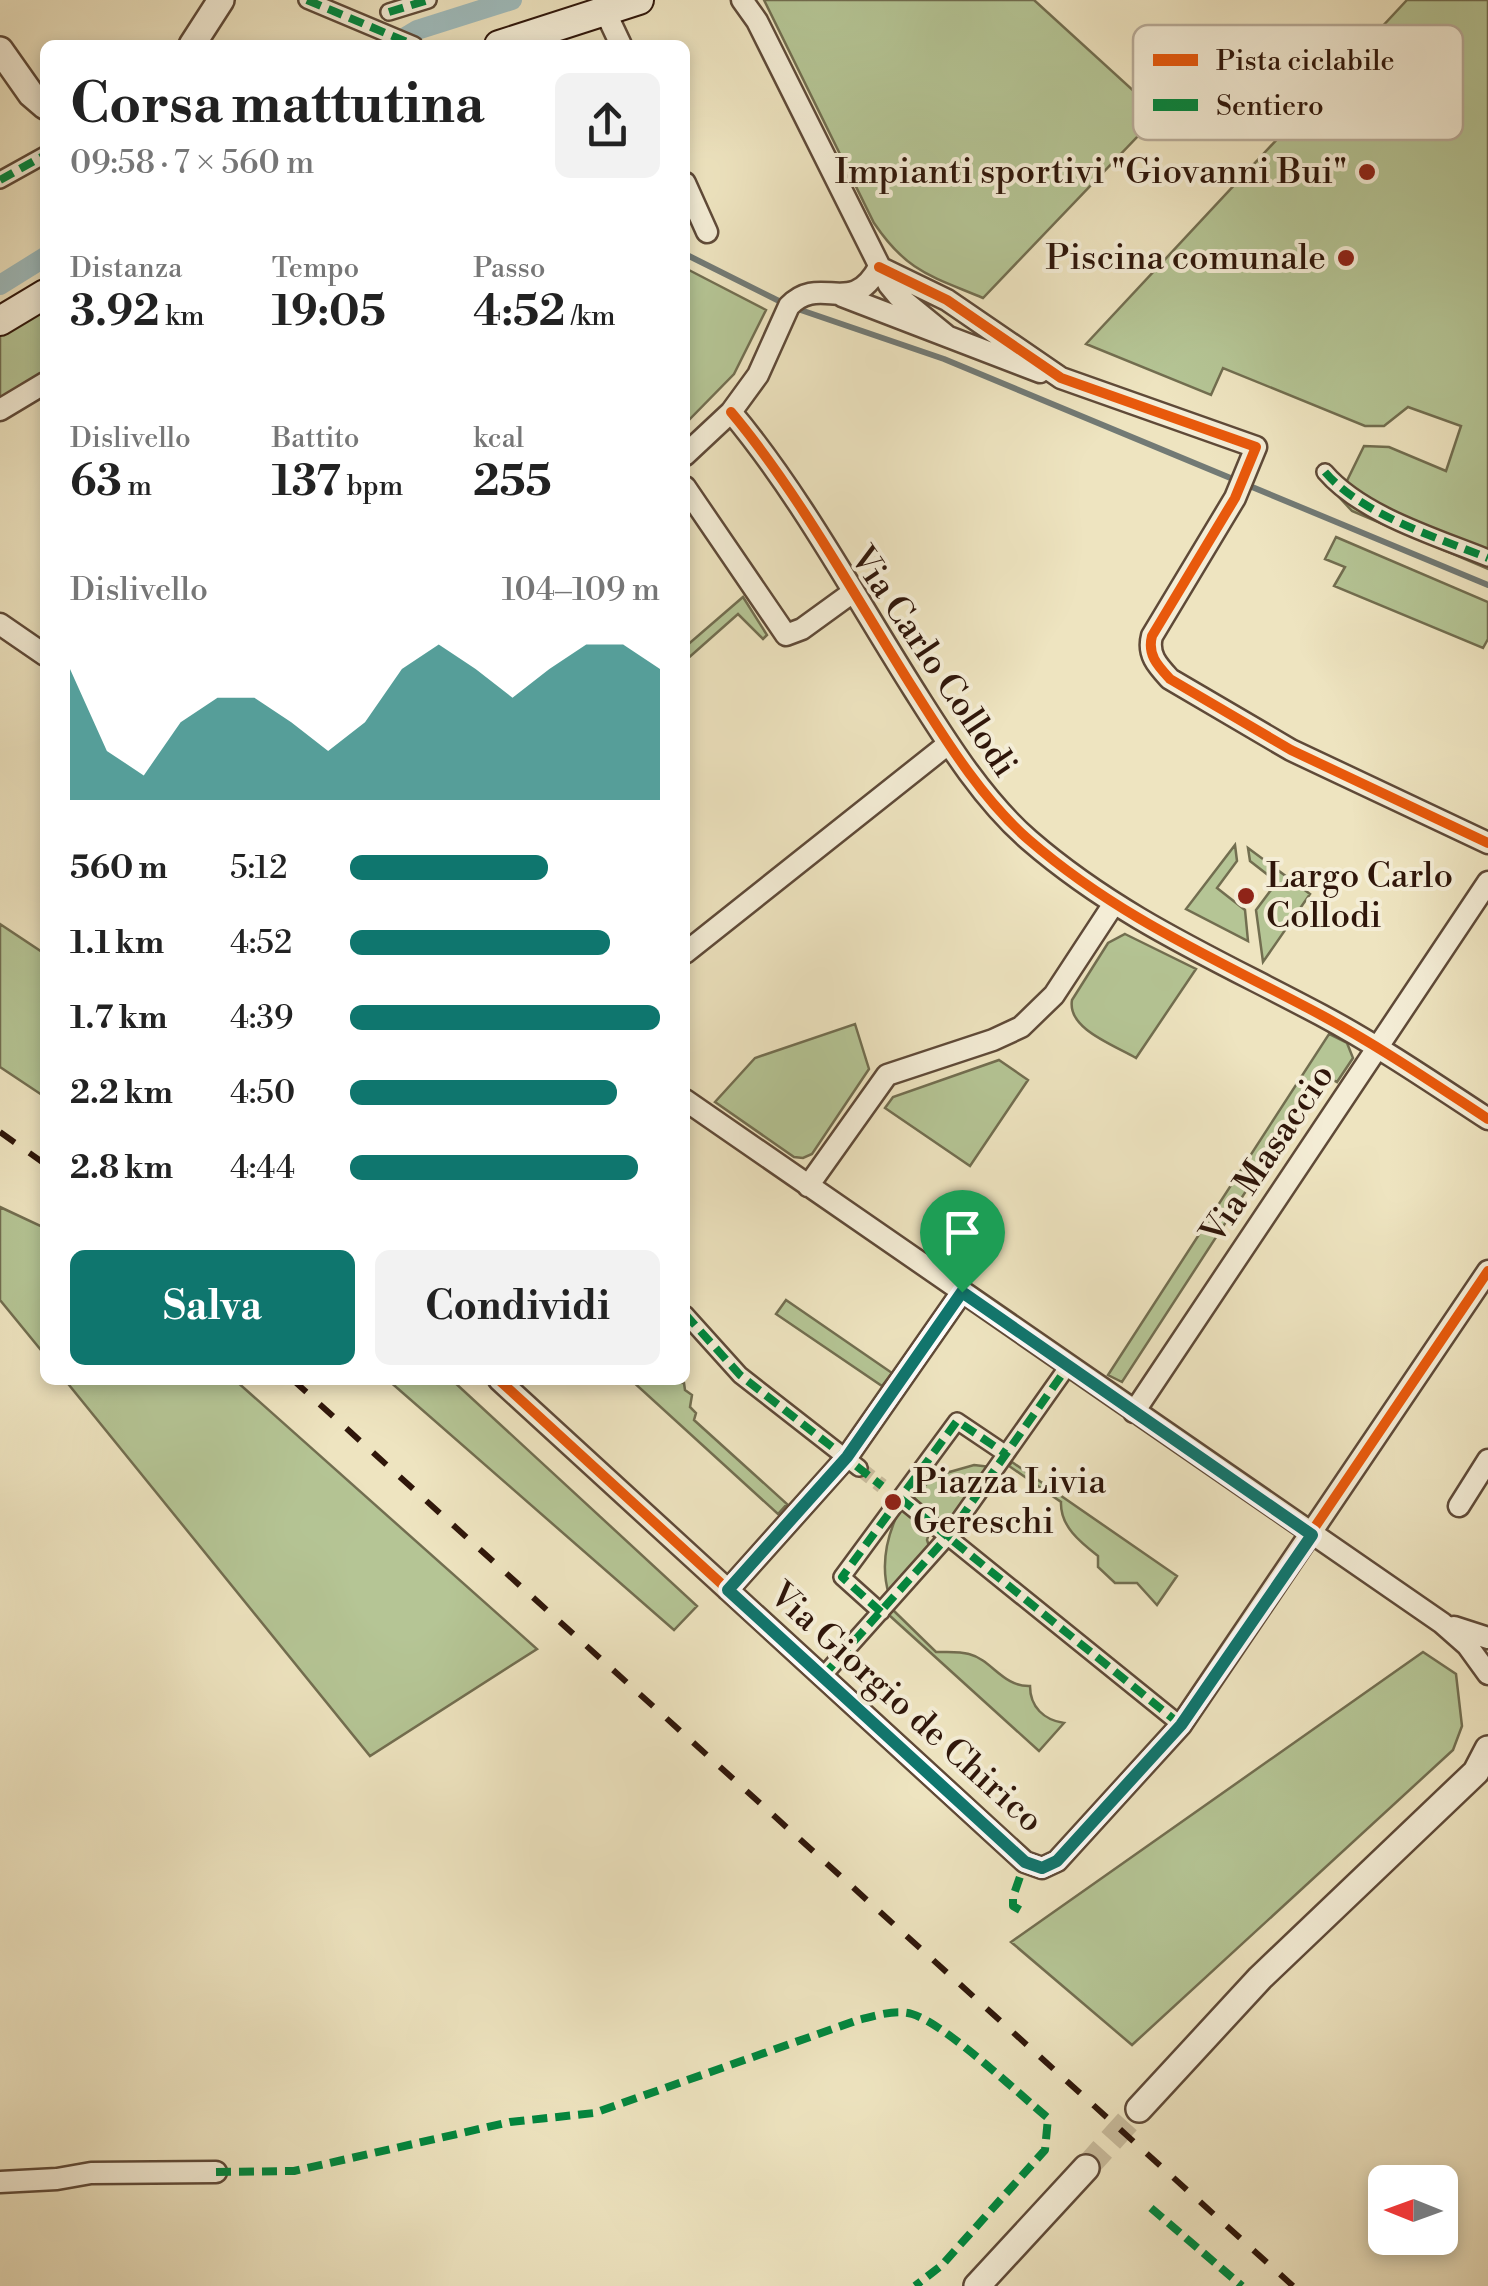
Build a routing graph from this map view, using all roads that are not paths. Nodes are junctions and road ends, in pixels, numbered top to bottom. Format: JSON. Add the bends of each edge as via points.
{"nodes":[{"id":1,"x":221,"y":0,"type":"edge"},
{"id":2,"x":307,"y":0,"type":"edge"},
{"id":3,"x":638,"y":0,"type":"edge"},
{"id":4,"x":742,"y":0,"type":"edge"},
{"id":5,"x":424,"y":1,"type":"edge"},
{"id":6,"x":755,"y":10,"type":"edge"},
{"id":7,"x":605,"y":11,"type":"junction"},
{"id":8,"x":389,"y":12,"type":"dead end"},
{"id":9,"x":195,"y":40,"type":"edge"},
{"id":10,"x":404,"y":40,"type":"edge"},
{"id":11,"x":514,"y":40,"type":"edge"},
{"id":12,"x":619,"y":40,"type":"edge"},
{"id":13,"x":0,"y":50,"type":"edge"},
{"id":14,"x":40,"y":102,"type":"edge"},
{"id":15,"x":40,"y":157,"type":"edge"},
{"id":16,"x":0,"y":180,"type":"edge"},
{"id":17,"x":690,"y":194,"type":"edge"},
{"id":18,"x":707,"y":232,"type":"dead end"},
{"id":19,"x":879,"y":267,"type":"junction"},
{"id":20,"x":842,"y":296,"type":"junction"},
{"id":21,"x":40,"y":297,"type":"edge"},
{"id":22,"x":0,"y":321,"type":"edge"},
{"id":23,"x":947,"y":336,"type":"junction"},
{"id":24,"x":1061,"y":378,"type":"junction"},
{"id":25,"x":40,"y":386,"type":"edge"},
{"id":26,"x":0,"y":410,"type":"edge"},
{"id":27,"x":731,"y":412,"type":"junction"},
{"id":28,"x":690,"y":450,"type":"edge"},
{"id":29,"x":1325,"y":472,"type":"dead end"},
{"id":30,"x":690,"y":494,"type":"edge"},
{"id":31,"x":1488,"y":558,"type":"edge"},
{"id":32,"x":853,"y":592,"type":"junction"},
{"id":33,"x":0,"y":624,"type":"edge"},
{"id":34,"x":40,"y":652,"type":"edge"},
{"id":35,"x":948,"y":744,"type":"junction"},
{"id":36,"x":1488,"y":843,"type":"edge"},
{"id":37,"x":1488,"y":882,"type":"edge"},
{"id":38,"x":1112,"y":905,"type":"junction"},
{"id":39,"x":690,"y":948,"type":"edge"},
{"id":40,"x":1378,"y":1048,"type":"junction"},
{"id":41,"x":690,"y":1109,"type":"edge"},
{"id":42,"x":1488,"y":1119,"type":"edge"},
{"id":43,"x":808,"y":1186,"type":"junction"},
{"id":44,"x":1488,"y":1271,"type":"edge"},
{"id":45,"x":962,"y":1292,"type":"junction"},
{"id":46,"x":1482,"y":1294,"type":"edge"},
{"id":47,"x":690,"y":1320,"type":"edge"},
{"id":48,"x":1068,"y":1366,"type":"junction"},
{"id":49,"x":504,"y":1385,"type":"edge"},
{"id":50,"x":1134,"y":1412,"type":"junction"},
{"id":51,"x":1006,"y":1454,"type":"junction"},
{"id":52,"x":1488,"y":1460,"type":"edge"},
{"id":53,"x":853,"y":1462,"type":"junction"},
{"id":54,"x":900,"y":1498,"type":"junction"},
{"id":55,"x":1458,"y":1506,"type":"dead end"},
{"id":56,"x":1312,"y":1535,"type":"junction"},
{"id":57,"x":948,"y":1536,"type":"junction"},
{"id":58,"x":728,"y":1590,"type":"junction"},
{"id":59,"x":881,"y":1612,"type":"junction"},
{"id":60,"x":1442,"y":1622,"type":"junction"},
{"id":61,"x":1488,"y":1638,"type":"edge"},
{"id":62,"x":1488,"y":1674,"type":"edge"},
{"id":63,"x":823,"y":1676,"type":"junction"},
{"id":64,"x":1181,"y":1725,"type":"junction"},
{"id":65,"x":1488,"y":1749,"type":"edge"},
{"id":66,"x":1482,"y":1770,"type":"edge"},
{"id":67,"x":1139,"y":2109,"type":"tunnel mouth"},
{"id":68,"x":1086,"y":2168,"type":"tunnel mouth"},
{"id":69,"x":216,"y":2172,"type":"dead end"},
{"id":70,"x":0,"y":2182,"type":"edge"},
{"id":71,"x":977,"y":2286,"type":"edge"}],
"edges":[{"from":1,"to":9,"type":"street"},
{"from":2,"to":10,"type":"street"},
{"from":3,"to":7,"type":"main road"},
{"from":4,"to":6,"type":"street"},
{"from":5,"to":8,"type":"street"},
{"from":6,"to":19,"type":"street"},
{"from":7,"to":11,"type":"main road"},
{"from":7,"to":12,"type":"street"},
{"from":13,"to":14,"type":"street"},
{"from":15,"to":16,"type":"street"},
{"from":17,"to":18,"type":"street"},
{"from":19,"to":20,"type":"street","via":[[868,284]]},
{"from":19,"to":23,"type":"street","via":[[898,296]]},
{"from":19,"to":24,"type":"street","via":[[961,308]]},
{"from":20,"to":23,"type":"street"},
{"from":20,"to":27,"type":"street","via":[[797,298]]},
{"from":21,"to":22,"type":"main road"},
{"from":23,"to":24,"type":"street"},
{"from":24,"to":36,"type":"street","via":[[1256,447],[1235,498],[1152,636],[1158,667],[1291,750]]},
{"from":25,"to":26,"type":"street"},
{"from":27,"to":28,"type":"street"},
{"from":27,"to":32,"type":"street","name":"Via Carlo Collodi"},
{"from":29,"to":31,"type":"street","via":[[1342,492]]},
{"from":30,"to":32,"type":"street","via":[[786,635]]},
{"from":32,"to":35,"type":"street","name":"Via Carlo Collodi"},
{"from":33,"to":34,"type":"street"},
{"from":35,"to":38,"type":"street","name":"Via Carlo Collodi","via":[[1028,840]]},
{"from":35,"to":39,"type":"street"},
{"from":37,"to":40,"type":"street","name":"Via Masaccio"},
{"from":38,"to":40,"type":"street","name":"Via Carlo Collodi"},
{"from":38,"to":43,"type":"street","via":[[1054,995],[1020,1027],[887,1075]]},
{"from":40,"to":42,"type":"street","name":"Via Carlo Collodi"},
{"from":40,"to":50,"type":"street","name":"Via Masaccio"},
{"from":41,"to":43,"type":"street"},
{"from":43,"to":45,"type":"street"},
{"from":44,"to":46,"type":"street","name":"Via Giorgio de Chirico"},
{"from":45,"to":48,"type":"street"},
{"from":45,"to":53,"type":"street"},
{"from":46,"to":56,"type":"street","name":"Via Giorgio de Chirico"},
{"from":47,"to":53,"type":"street","via":[[740,1375]]},
{"from":48,"to":50,"type":"street"},
{"from":48,"to":51,"type":"street"},
{"from":49,"to":58,"type":"street","name":"Via Giorgio de Chirico"},
{"from":50,"to":56,"type":"street"},
{"from":51,"to":54,"type":"street","via":[[957,1421]]},
{"from":51,"to":57,"type":"street"},
{"from":52,"to":55,"type":"street"},
{"from":53,"to":58,"type":"street"},
{"from":54,"to":57,"type":"street"},
{"from":54,"to":59,"type":"street","via":[[842,1576]]},
{"from":56,"to":60,"type":"street"},
{"from":56,"to":64,"type":"street","name":"Via Giorgio de Chirico"},
{"from":57,"to":59,"type":"street"},
{"from":57,"to":64,"type":"street"},
{"from":58,"to":63,"type":"street","name":"Via Giorgio de Chirico"},
{"from":59,"to":63,"type":"street"},
{"from":60,"to":61,"type":"street"},
{"from":60,"to":62,"type":"street"},
{"from":63,"to":64,"type":"street","name":"Via Giorgio de Chirico","via":[[1025,1862],[1042,1868],[1057,1861]]},
{"from":65,"to":66,"type":"street"},
{"from":66,"to":67,"type":"street","via":[[1260,1978]]},
{"from":68,"to":71,"type":"street"},
{"from":69,"to":70,"type":"street"}]}
